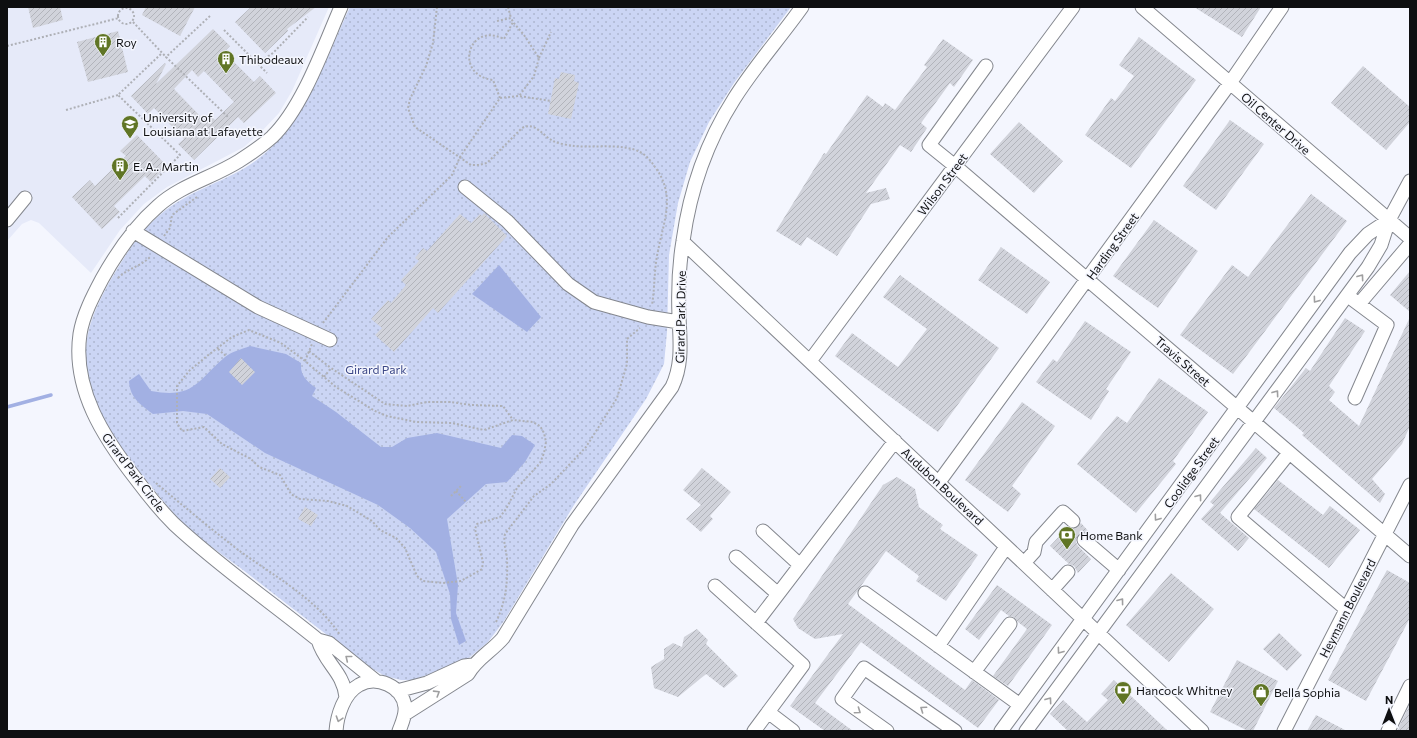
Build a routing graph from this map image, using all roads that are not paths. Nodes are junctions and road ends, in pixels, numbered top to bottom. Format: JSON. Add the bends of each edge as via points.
{"nodes":[{"id":1,"x":341,"y":7,"type":"edge"},
{"id":2,"x":802,"y":7,"type":"edge"},
{"id":3,"x":1073,"y":7,"type":"edge"},
{"id":4,"x":1142,"y":7,"type":"edge"},
{"id":5,"x":1282,"y":7,"type":"edge"},
{"id":6,"x":986,"y":66,"type":"dead end"},
{"id":7,"x":1230,"y":83,"type":"junction"},
{"id":8,"x":956,"y":166,"type":"junction"},
{"id":9,"x":1410,"y":181,"type":"edge"},
{"id":10,"x":465,"y":187,"type":"dead end"},
{"id":11,"x":25,"y":198,"type":"dead end"},
{"id":12,"x":7,"y":220,"type":"edge"},
{"id":13,"x":1388,"y":220,"type":"junction"},
{"id":14,"x":133,"y":231,"type":"junction"},
{"id":15,"x":1410,"y":238,"type":"edge"},
{"id":16,"x":683,"y":242,"type":"junction"},
{"id":17,"x":1410,"y":244,"type":"edge"},
{"id":18,"x":1088,"y":279,"type":"junction"},
{"id":19,"x":1348,"y":296,"type":"junction"},
{"id":20,"x":1359,"y":304,"type":"junction"},
{"id":21,"x":679,"y":322,"type":"junction"},
{"id":22,"x":330,"y":340,"type":"dead end"},
{"id":23,"x":810,"y":361,"type":"junction"},
{"id":24,"x":1354,"y":398,"type":"dead end"},
{"id":25,"x":1237,"y":408,"type":"junction"},
{"id":26,"x":1254,"y":423,"type":"junction"},
{"id":27,"x":894,"y":441,"type":"junction"},
{"id":28,"x":1289,"y":453,"type":"junction"},
{"id":29,"x":939,"y":482,"type":"junction"},
{"id":30,"x":1410,"y":485,"type":"edge"},
{"id":31,"x":1064,"y":522,"type":"dead end"},
{"id":32,"x":763,"y":531,"type":"dead end"},
{"id":33,"x":1385,"y":534,"type":"junction"},
{"id":34,"x":1084,"y":540,"type":"tunnel mouth"},
{"id":35,"x":1006,"y":547,"type":"junction"},
{"id":36,"x":736,"y":556,"type":"dead end"},
{"id":37,"x":1410,"y":556,"type":"edge"},
{"id":38,"x":1024,"y":563,"type":"junction"},
{"id":39,"x":800,"y":564,"type":"junction"},
{"id":40,"x":1114,"y":566,"type":"junction"},
{"id":41,"x":1068,"y":572,"type":"dead end"},
{"id":42,"x":715,"y":586,"type":"dead end"},
{"id":43,"x":1052,"y":590,"type":"junction"},
{"id":44,"x":865,"y":593,"type":"dead end"},
{"id":45,"x":778,"y":594,"type":"junction"},
{"id":46,"x":1346,"y":609,"type":"junction"},
{"id":47,"x":1083,"y":619,"type":"junction"},
{"id":48,"x":756,"y":623,"type":"junction"},
{"id":49,"x":1010,"y":624,"type":"dead end"},
{"id":50,"x":1097,"y":633,"type":"junction"},
{"id":51,"x":318,"y":640,"type":"junction"},
{"id":52,"x":938,"y":646,"type":"junction"},
{"id":53,"x":473,"y":665,"type":"junction"},
{"id":54,"x":974,"y":672,"type":"junction"},
{"id":55,"x":376,"y":681,"type":"junction"},
{"id":56,"x":1410,"y":686,"type":"edge"},
{"id":57,"x":397,"y":690,"type":"junction"},
{"id":58,"x":346,"y":697,"type":"junction"},
{"id":59,"x":1020,"y":705,"type":"junction"},
{"id":60,"x":768,"y":712,"type":"junction"},
{"id":61,"x":405,"y":714,"type":"junction"},
{"id":62,"x":336,"y":731,"type":"edge"},
{"id":63,"x":399,"y":731,"type":"edge"},
{"id":64,"x":754,"y":731,"type":"edge"},
{"id":65,"x":793,"y":731,"type":"edge"},
{"id":66,"x":887,"y":731,"type":"edge"},
{"id":67,"x":955,"y":731,"type":"edge"},
{"id":68,"x":1001,"y":731,"type":"edge"},
{"id":69,"x":1026,"y":731,"type":"edge"},
{"id":70,"x":1202,"y":731,"type":"edge"},
{"id":71,"x":1284,"y":731,"type":"edge"},
{"id":72,"x":1388,"y":731,"type":"edge"}],
"edges":[{"from":1,"to":14,"type":"street","name":"Girard Park Circle","via":[[296,104],[272,137],[237,162],[172,196]]},
{"from":2,"to":16,"type":"street","name":"Girard Park Drive","via":[[723,118],[703,159],[691,194]]},
{"from":3,"to":8,"type":"street","name":"Wilson Street"},
{"from":4,"to":7,"type":"street","name":"Oil Center Drive"},
{"from":5,"to":7,"type":"street","name":"Harding Street"},
{"from":6,"to":8,"type":"street","name":"Travis Street","via":[[929,145]]},
{"from":7,"to":13,"type":"street","name":"Oil Center Drive"},
{"from":7,"to":18,"type":"street","name":"Harding Street"},
{"from":8,"to":18,"type":"street","name":"Travis Street"},
{"from":8,"to":23,"type":"street","name":"Wilson Street"},
{"from":9,"to":13,"type":"street","name":"Coolidge Street"},
{"from":10,"to":21,"type":"street","via":[[507,221],[568,284],[594,302],[648,317]]},
{"from":11,"to":12,"type":"street"},
{"from":13,"to":15,"type":"street","name":"Oil Center Drive"},
{"from":19,"to":13,"type":"street","name":"Coolidge Street","one_way":true,"via":[[1376,255]]},
{"from":13,"to":25,"type":"street","name":"Coolidge Street","one_way":true,"via":[[1368,234],[1350,253]]},
{"from":14,"to":22,"type":"street","via":[[258,307]]},
{"from":14,"to":51,"type":"street","name":"Girard Park Circle","via":[[97,288],[81,332],[81,370],[95,418],[118,456],[173,523]]},
{"from":16,"to":21,"type":"street","name":"Girard Park Drive"},
{"from":16,"to":23,"type":"street","name":"Audubon Boulevard"},
{"from":17,"to":20,"type":"street"},
{"from":18,"to":25,"type":"street","name":"Travis Street"},
{"from":18,"to":29,"type":"street","name":"Harding Street"},
{"from":19,"to":20,"type":"street"},
{"from":26,"to":19,"type":"street","name":"Coolidge Street","one_way":true},
{"from":20,"to":24,"type":"street","via":[[1387,324]]},
{"from":21,"to":53,"type":"street","name":"Girard Park Drive","via":[[679,367],[672,387],[572,525],[508,631],[495,648]]},
{"from":23,"to":27,"type":"street","name":"Audubon Boulevard"},
{"from":25,"to":26,"type":"street","name":"Travis Street"},
{"from":25,"to":40,"type":"street","name":"Coolidge Street","one_way":true},
{"from":26,"to":28,"type":"street","name":"Travis Street"},
{"from":50,"to":26,"type":"street","name":"Coolidge Street","one_way":true},
{"from":27,"to":29,"type":"street","name":"Audubon Boulevard"},
{"from":27,"to":39,"type":"street"},
{"from":28,"to":33,"type":"street","name":"Travis Street"},
{"from":28,"to":46,"type":"street","via":[[1238,517]]},
{"from":29,"to":35,"type":"street","name":"Audubon Boulevard"},
{"from":30,"to":33,"type":"street","name":"Heymann Boulevard"},
{"from":31,"to":38,"type":"street","via":[[1036,542],[1034,552]]},
{"from":32,"to":39,"type":"street"},
{"from":33,"to":37,"type":"street","name":"Travis Street"},
{"from":33,"to":46,"type":"street","name":"Heymann Boulevard"},
{"from":34,"to":40,"type":"street","via":[[1100,547]]},
{"from":35,"to":38,"type":"street","name":"Audubon Boulevard"},
{"from":35,"to":52,"type":"street"},
{"from":36,"to":45,"type":"street"},
{"from":38,"to":43,"type":"street","name":"Audubon Boulevard"},
{"from":39,"to":45,"type":"street"},
{"from":40,"to":47,"type":"street","name":"Coolidge Street"},
{"from":41,"to":43,"type":"street"},
{"from":42,"to":48,"type":"street"},
{"from":43,"to":47,"type":"street","name":"Audubon Boulevard"},
{"from":44,"to":52,"type":"street"},
{"from":45,"to":48,"type":"street"},
{"from":46,"to":71,"type":"street","name":"Heymann Boulevard"},
{"from":47,"to":50,"type":"street","name":"Audubon Boulevard"},
{"from":47,"to":59,"type":"street","name":"Coolidge Street","one_way":true},
{"from":48,"to":60,"type":"street","via":[[803,665]]},
{"from":49,"to":54,"type":"street"},
{"from":69,"to":50,"type":"street","name":"Coolidge Street","one_way":true},
{"from":50,"to":70,"type":"street","name":"Audubon Boulevard"},
{"from":55,"to":51,"type":"street","name":"Girard Park Circle","one_way":true,"via":[[329,643]]},
{"from":51,"to":58,"type":"street","name":"Girard Park Circle","via":[[321,652],[343,682]]},
{"from":52,"to":54,"type":"street"},
{"from":53,"to":57,"type":"street","name":"Girard Park Drive","via":[[464,666],[422,685]]},
{"from":61,"to":53,"type":"street","name":"Girard Park Drive","one_way":true,"via":[[468,674]]},
{"from":54,"to":59,"type":"street"},
{"from":55,"to":57,"type":"street","name":"Girard Park Circle"},
{"from":55,"to":58,"type":"street","via":[[359,684]]},
{"from":56,"to":72,"type":"street"},
{"from":57,"to":61,"type":"street","via":[[405,706]]},
{"from":58,"to":62,"type":"street","one_way":true},
{"from":59,"to":68,"type":"street","name":"Coolidge Street"},
{"from":60,"to":64,"type":"street"},
{"from":60,"to":65,"type":"street"},
{"from":61,"to":63,"type":"street"},
{"from":67,"to":66,"type":"street","one_way":true,"via":[[864,668],[842,699]]}]}
